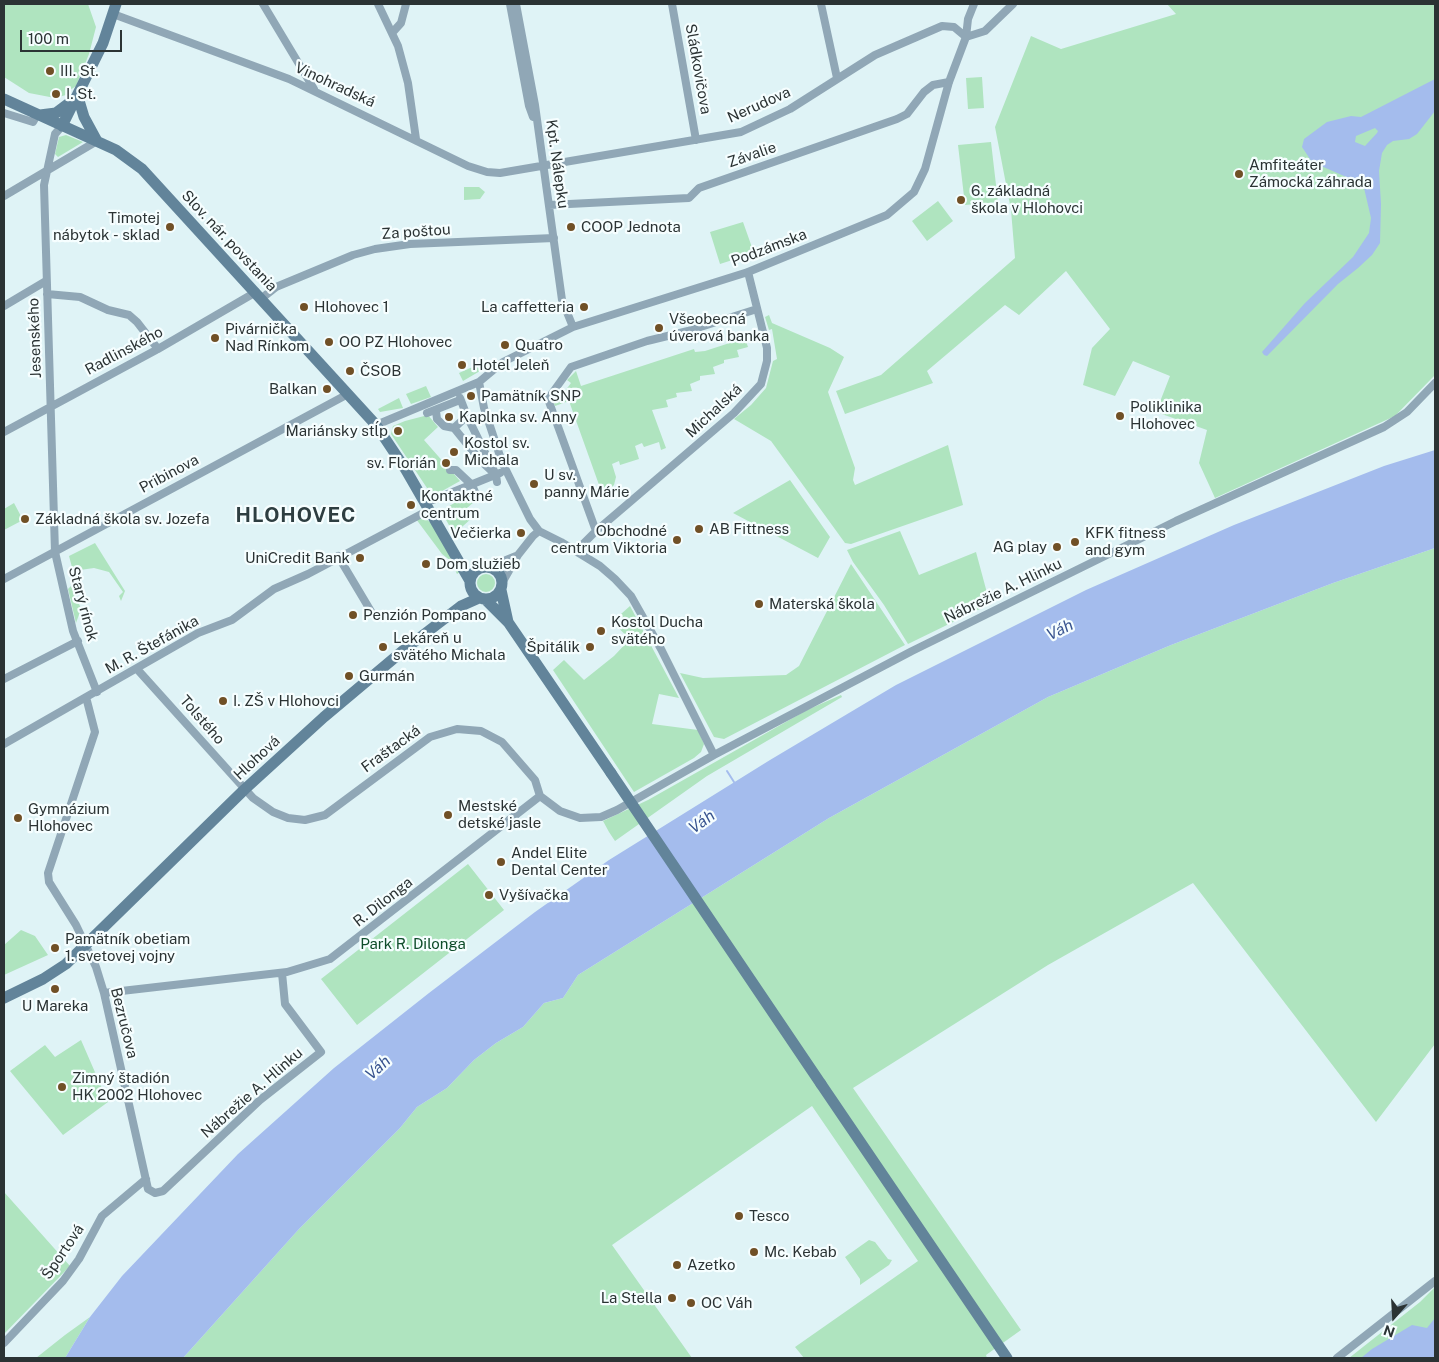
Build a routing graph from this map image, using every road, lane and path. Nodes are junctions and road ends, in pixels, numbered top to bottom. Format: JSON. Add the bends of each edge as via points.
{"nodes":[{"id":1,"x":263,"y":4,"type":"edge"},
{"id":2,"x":378,"y":4,"type":"edge"},
{"id":3,"x":406,"y":4,"type":"edge"},
{"id":4,"x":510,"y":4,"type":"edge"},
{"id":5,"x":516,"y":4,"type":"edge"},
{"id":6,"x":672,"y":4,"type":"edge"},
{"id":7,"x":822,"y":4,"type":"edge"},
{"id":8,"x":974,"y":4,"type":"edge"},
{"id":9,"x":1013,"y":4,"type":"edge"},
{"id":10,"x":115,"y":9,"type":"edge"},
{"id":11,"x":392,"y":33,"type":"junction"},
{"id":12,"x":966,"y":37,"type":"junction"},
{"id":13,"x":837,"y":78,"type":"junction"},
{"id":14,"x":949,"y":82,"type":"junction"},
{"id":15,"x":314,"y":89,"type":"junction"},
{"id":16,"x":78,"y":97,"type":"junction"},
{"id":17,"x":4,"y":99,"type":"edge"},
{"id":18,"x":4,"y":113,"type":"edge"},
{"id":19,"x":37,"y":115,"type":"junction"},
{"id":20,"x":537,"y":125,"type":"junction"},
{"id":21,"x":62,"y":126,"type":"junction"},
{"id":22,"x":416,"y":139,"type":"junction"},
{"id":23,"x":696,"y":140,"type":"junction"},
{"id":24,"x":97,"y":141,"type":"junction"},
{"id":25,"x":543,"y":164,"type":"junction"},
{"id":26,"x":47,"y":171,"type":"junction"},
{"id":27,"x":4,"y":196,"type":"edge"},
{"id":28,"x":549,"y":205,"type":"junction"},
{"id":29,"x":554,"y":238,"type":"junction"},
{"id":30,"x":748,"y":272,"type":"junction"},
{"id":31,"x":46,"y":281,"type":"junction"},
{"id":32,"x":47,"y":294,"type":"junction"},
{"id":33,"x":259,"y":295,"type":"junction"},
{"id":34,"x":4,"y":306,"type":"edge"},
{"id":35,"x":757,"y":309,"type":"junction"},
{"id":36,"x":573,"y":327,"type":"junction"},
{"id":37,"x":158,"y":349,"type":"junction"},
{"id":38,"x":479,"y":382,"type":"junction"},
{"id":39,"x":1435,"y":384,"type":"edge"},
{"id":40,"x":351,"y":398,"type":"junction"},
{"id":41,"x":51,"y":405,"type":"junction"},
{"id":42,"x":428,"y":413,"type":"dead end"},
{"id":43,"x":467,"y":416,"type":"junction"},
{"id":44,"x":436,"y":417,"type":"junction"},
{"id":45,"x":376,"y":425,"type":"junction"},
{"id":46,"x":454,"y":428,"type":"junction"},
{"id":47,"x":4,"y":432,"type":"edge"},
{"id":48,"x":485,"y":452,"type":"junction"},
{"id":49,"x":480,"y":460,"type":"junction"},
{"id":50,"x":450,"y":470,"type":"dead end"},
{"id":51,"x":498,"y":477,"type":"junction"},
{"id":52,"x":474,"y":488,"type":"junction"},
{"id":53,"x":431,"y":505,"type":"junction"},
{"id":54,"x":596,"y":530,"type":"junction"},
{"id":55,"x":539,"y":531,"type":"junction"},
{"id":56,"x":576,"y":551,"type":"junction"},
{"id":57,"x":55,"y":552,"type":"junction"},
{"id":58,"x":518,"y":555,"type":"junction"},
{"id":59,"x":338,"y":556,"type":"junction"},
{"id":60,"x":456,"y":556,"type":"junction"},
{"id":61,"x":485,"y":567,"type":"junction"},
{"id":62,"x":4,"y":579,"type":"edge"},
{"id":63,"x":470,"y":585,"type":"junction"},
{"id":64,"x":502,"y":586,"type":"junction"},
{"id":65,"x":482,"y":598,"type":"junction"},
{"id":66,"x":461,"y":606,"type":"junction"},
{"id":67,"x":372,"y":612,"type":"dead end"},
{"id":68,"x":508,"y":622,"type":"junction"},
{"id":69,"x":78,"y":641,"type":"junction"},
{"id":70,"x":137,"y":669,"type":"junction"},
{"id":71,"x":4,"y":679,"type":"edge"},
{"id":72,"x":97,"y":692,"type":"junction"},
{"id":73,"x":86,"y":697,"type":"junction"},
{"id":74,"x":4,"y":744,"type":"edge"},
{"id":75,"x":714,"y":755,"type":"junction"},
{"id":76,"x":246,"y":789,"type":"junction"},
{"id":77,"x":540,"y":796,"type":"junction"},
{"id":78,"x":85,"y":946,"type":"junction"},
{"id":79,"x":282,"y":973,"type":"junction"},
{"id":80,"x":104,"y":994,"type":"junction"},
{"id":81,"x":4,"y":998,"type":"edge"},
{"id":82,"x":146,"y":1179,"type":"junction"},
{"id":83,"x":155,"y":1193,"type":"joint"},
{"id":84,"x":1435,"y":1281,"type":"edge"},
{"id":85,"x":4,"y":1343,"type":"edge"},
{"id":86,"x":1007,"y":1358,"type":"edge"},
{"id":87,"x":1337,"y":1358,"type":"edge"}],
"edges":[{"from":1,"to":15,"type":"street"},
{"from":2,"to":11,"type":"street"},
{"from":3,"to":11,"type":"street","via":[[401,23]]},
{"from":4,"to":20,"type":"street","via":[[529,106]]},
{"from":5,"to":20,"type":"street","name":"Kpt. Nálepku"},
{"from":6,"to":23,"type":"street","name":"Sládkovičova"},
{"from":7,"to":13,"type":"street"},
{"from":8,"to":12,"type":"street","name":"Podzámska","via":[[968,18]]},
{"from":9,"to":12,"type":"street","via":[[985,32]]},
{"from":10,"to":15,"type":"street","name":"Vinohradská"},
{"from":10,"to":16,"type":"main road"},
{"from":11,"to":22,"type":"street","via":[[408,83]]},
{"from":12,"to":13,"type":"street","name":"Nerudova","via":[[954,27],[942,26],[875,55]]},
{"from":12,"to":14,"type":"street","name":"Podzámska"},
{"from":13,"to":23,"type":"street","name":"Nerudova","via":[[790,109],[741,132]]},
{"from":14,"to":28,"type":"street","name":"Závalie","via":[[933,85],[907,114],[897,119],[699,188],[690,198]]},
{"from":14,"to":30,"type":"street","name":"Podzámska","via":[[925,169],[914,192],[888,215]]},
{"from":15,"to":22,"type":"street","name":"Vinohradská"},
{"from":16,"to":19,"type":"main road","via":[[56,113]]},
{"from":16,"to":21,"type":"main road"},
{"from":16,"to":24,"type":"main road"},
{"from":17,"to":19,"type":"main road","name":"Slov. nár. povstania"},
{"from":18,"to":19,"type":"street","via":[[33,122]]},
{"from":19,"to":21,"type":"main road","name":"Slov. nár. povstania"},
{"from":20,"to":25,"type":"street","name":"Kpt. Nálepku"},
{"from":21,"to":24,"type":"main road","name":"Slov. nár. povstania"},
{"from":21,"to":26,"type":"street","name":"Jesenského","via":[[55,134]]},
{"from":22,"to":25,"type":"street","name":"Vinohradská","via":[[468,166],[487,172],[500,173]]},
{"from":23,"to":25,"type":"street","name":"Nerudova"},
{"from":24,"to":26,"type":"street"},
{"from":24,"to":33,"type":"main road","name":"Slov. nár. povstania","via":[[142,169]]},
{"from":25,"to":28,"type":"street","name":"Kpt. Nálepku"},
{"from":26,"to":27,"type":"street"},
{"from":26,"to":31,"type":"street","name":"Jesenského","via":[[44,185]]},
{"from":28,"to":29,"type":"street","name":"Kpt. Nálepku"},
{"from":29,"to":33,"type":"street","name":"Za poštou","via":[[410,244],[375,249],[353,255]]},
{"from":29,"to":36,"type":"street","name":"Kpt. Nálepku","via":[[562,300]]},
{"from":30,"to":35,"type":"street","name":"Michalská"},
{"from":30,"to":36,"type":"street","name":"Podzámska"},
{"from":31,"to":32,"type":"street","name":"Jesenského"},
{"from":31,"to":34,"type":"street"},
{"from":32,"to":37,"type":"street","via":[[80,297],[108,310],[129,315]]},
{"from":32,"to":41,"type":"street","name":"Jesenského"},
{"from":33,"to":37,"type":"street","name":"Radlinského"},
{"from":33,"to":40,"type":"main road","name":"Slov. nár. povstania"},
{"from":35,"to":54,"type":"street","name":"Michalská","via":[[768,360],[761,384],[734,413]]},
{"from":35,"to":54,"type":"street","via":[[571,366],[548,399]]},
{"from":36,"to":38,"type":"street","name":"Podzámska","via":[[503,362]]},
{"from":37,"to":41,"type":"street","name":"Radlinského"},
{"from":38,"to":45,"type":"street","name":"Podzámska"},
{"from":38,"to":55,"type":"street","via":[[502,462]]},
{"from":39,"to":75,"type":"street","name":"Nábrežie A. Hlinku","via":[[1407,412],[1384,427],[1172,523],[870,672]]},
{"from":40,"to":45,"type":"main road","name":"Slov. nár. povstania"},
{"from":40,"to":57,"type":"street","name":"Pribinova"},
{"from":41,"to":47,"type":"street","name":"Radlinského"},
{"from":41,"to":57,"type":"street","name":"Jesenského"},
{"from":42,"to":44,"type":"street"},
{"from":43,"to":44,"type":"street","via":[[460,399]]},
{"from":43,"to":46,"type":"street"},
{"from":43,"to":48,"type":"street"},
{"from":44,"to":46,"type":"street","via":[[444,426]]},
{"from":45,"to":53,"type":"main road","name":"Slov. nár. povstania"},
{"from":46,"to":49,"type":"street"},
{"from":48,"to":49,"type":"street"},
{"from":48,"to":51,"type":"street"},
{"from":49,"to":51,"type":"street"},
{"from":50,"to":52,"type":"street","via":[[456,470]]},
{"from":51,"to":52,"type":"street","name":"M. R. Štefánika"},
{"from":52,"to":53,"type":"street","name":"M. R. Štefánika"},
{"from":53,"to":59,"type":"street","name":"M. R. Štefánika"},
{"from":53,"to":60,"type":"main road","name":"Slov. nár. povstania"},
{"from":54,"to":56,"type":"street","name":"Michalská"},
{"from":55,"to":56,"type":"street"},
{"from":55,"to":58,"type":"street"},
{"from":56,"to":75,"type":"street","via":[[615,578],[638,606]]},
{"from":57,"to":62,"type":"street","name":"Pribinova"},
{"from":57,"to":69,"type":"street","name":"Starý rínok"},
{"from":58,"to":61,"type":"street","via":[[504,563]]},
{"from":58,"to":64,"type":"street"},
{"from":59,"to":67,"type":"street"},
{"from":59,"to":70,"type":"street","name":"M. R. Štefánika","via":[[274,589],[232,620],[198,633]]},
{"from":60,"to":61,"type":"main road"},
{"from":60,"to":63,"type":"main road","name":"Slov. nár. povstania"},
{"from":61,"to":63,"type":"main road","via":[[473,573]]},
{"from":61,"to":64,"type":"main road","via":[[500,574]]},
{"from":63,"to":65,"type":"main road"},
{"from":63,"to":66,"type":"main road","name":"Hlohová"},
{"from":64,"to":65,"type":"main road","via":[[495,597]]},
{"from":64,"to":68,"type":"main road"},
{"from":65,"to":66,"type":"main road","name":"Hlohová"},
{"from":65,"to":68,"type":"main road"},
{"from":66,"to":76,"type":"main road","name":"Hlohová","via":[[330,712]]},
{"from":68,"to":86,"type":"main road","bridge":true},
{"from":69,"to":71,"type":"street"},
{"from":69,"to":72,"type":"street","name":"Starý rínok"},
{"from":70,"to":72,"type":"street","name":"M. R. Štefánika"},
{"from":70,"to":76,"type":"street","name":"Tolstého"},
{"from":72,"to":73,"type":"street","name":"M. R. Štefánika"},
{"from":73,"to":74,"type":"street","name":"M. R. Štefánika"},
{"from":73,"to":78,"type":"street","name":"Bezručova","via":[[95,732],[48,873],[49,882]]},
{"from":75,"to":77,"type":"street","name":"Nábrežie A. Hlinku","via":[[647,795],[601,817],[580,818],[560,811]]},
{"from":76,"to":77,"type":"street","name":"Fraštacká","via":[[273,812],[297,820],[310,819],[325,814],[430,737],[449,730],[465,729],[488,734],[508,747],[535,780]]},
{"from":76,"to":78,"type":"main road","name":"Hlohová"},
{"from":77,"to":79,"type":"street","name":"R. Dilonga","via":[[342,951],[313,966]]},
{"from":78,"to":80,"type":"street","name":"Bezručova"},
{"from":78,"to":81,"type":"main road","name":"Hlohová","via":[[62,968]]},
{"from":79,"to":80,"type":"street","name":"R. Dilonga"},
{"from":79,"to":83,"type":"street","name":"Nábrežie A. Hlinku","via":[[285,1004],[321,1052],[260,1100],[163,1191]]},
{"from":80,"to":82,"type":"street","name":"Bezručova"},
{"from":82,"to":83,"type":"street","name":"Bezručova","via":[[148,1189]]},
{"from":82,"to":85,"type":"street","name":"Športová","via":[[102,1216],[63,1281]]},
{"from":84,"to":87,"type":"street"}]}
